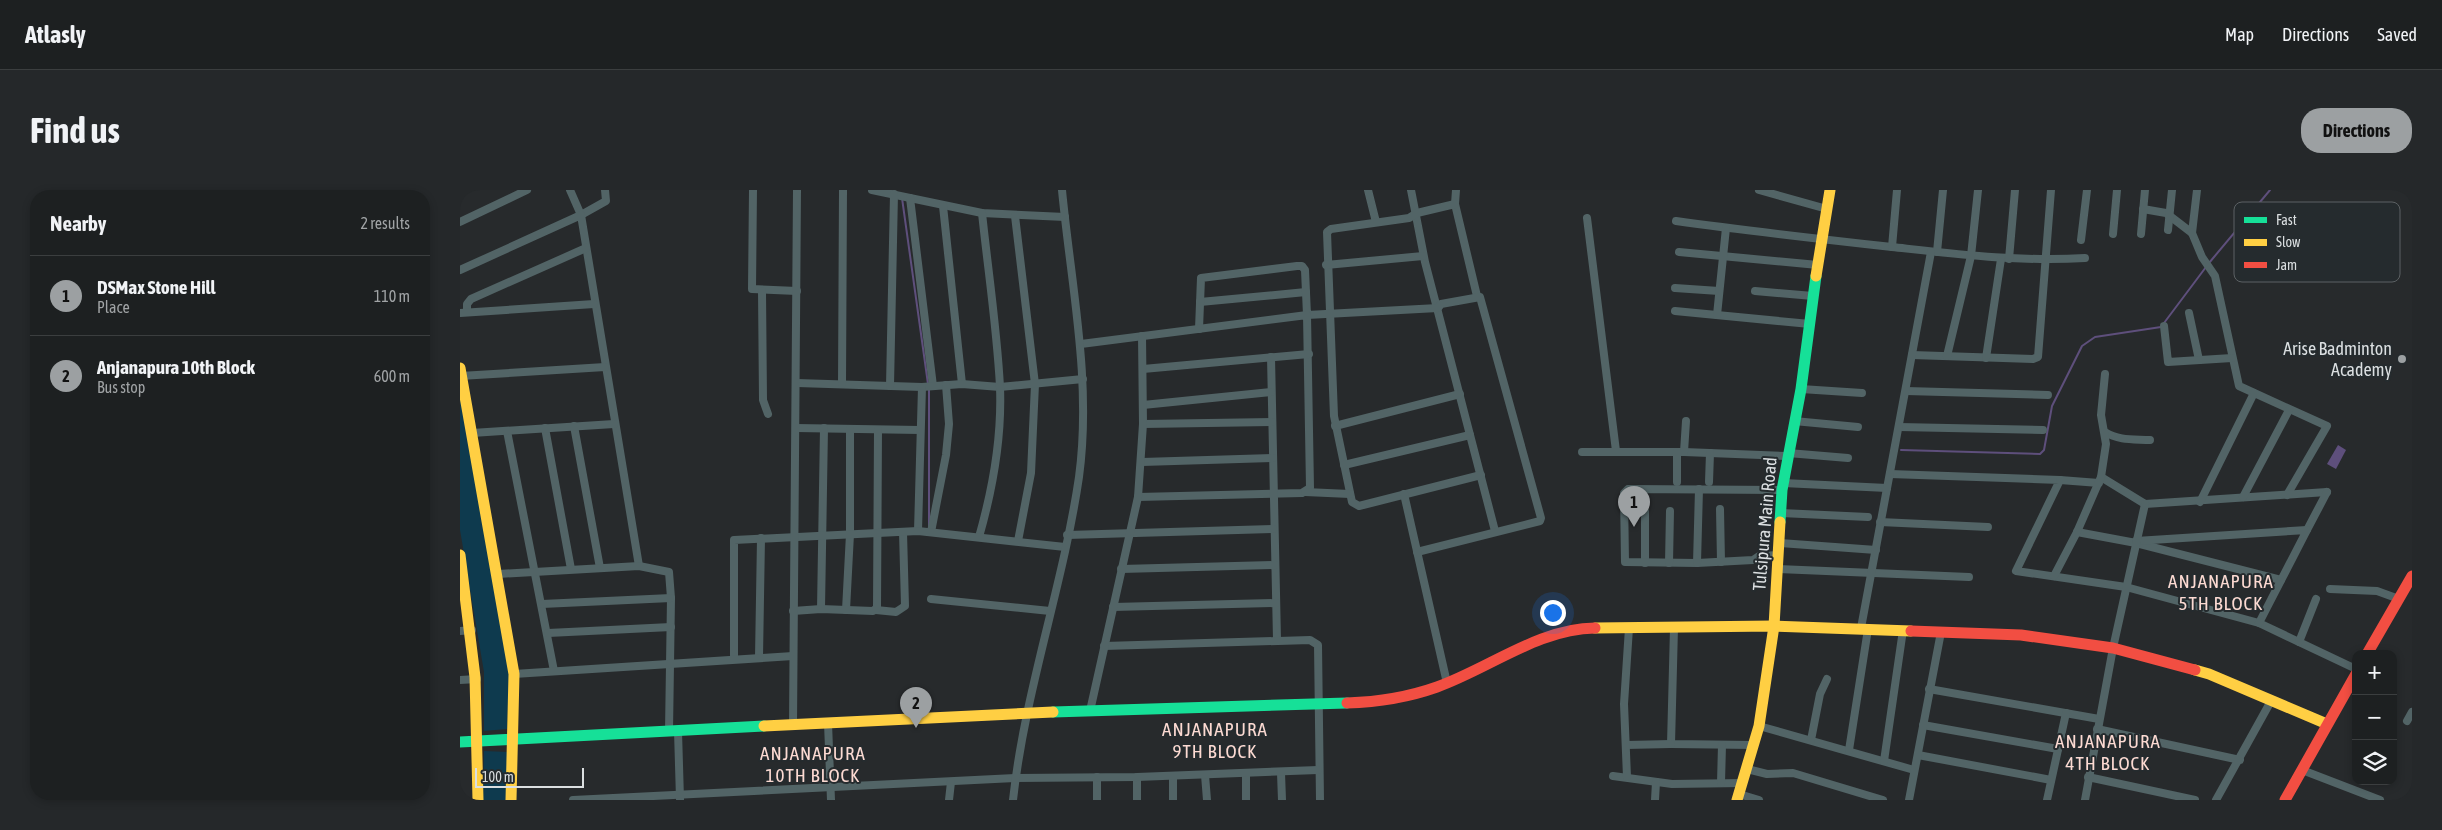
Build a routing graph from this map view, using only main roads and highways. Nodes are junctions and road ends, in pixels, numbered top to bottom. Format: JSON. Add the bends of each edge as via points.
{"nodes":[{"id":1,"x":1830,"y":190,"type":"edge"},
{"id":2,"x":461,"y":374,"type":"edge"},
{"id":3,"x":460,"y":558,"type":"edge"},
{"id":4,"x":2412,"y":576,"type":"edge"},
{"id":5,"x":463,"y":595,"type":"edge"},
{"id":6,"x":1774,"y":626,"type":"junction"},
{"id":7,"x":2369,"y":650,"type":"edge"},
{"id":8,"x":2352,"y":681,"type":"edge"},
{"id":9,"x":2327,"y":724,"type":"junction"},
{"id":10,"x":512,"y":739,"type":"junction"},
{"id":11,"x":480,"y":741,"type":"junction"},
{"id":12,"x":460,"y":742,"type":"edge"},
{"id":13,"x":1740,"y":792,"type":"edge"},
{"id":14,"x":478,"y":800,"type":"edge"},
{"id":15,"x":511,"y":800,"type":"edge"},
{"id":16,"x":2285,"y":800,"type":"edge"}],
"edges":[{"from":1,"to":6,"type":"main road","name":"Tulsipura Main Road","via":[[1783,487]]},
{"from":2,"to":10,"type":"main road","via":[[514,674]]},
{"from":3,"to":5,"type":"main road"},
{"from":4,"to":7,"type":"main road"},
{"from":5,"to":11,"type":"main road","via":[[472,630]]},
{"from":6,"to":9,"type":"main road","via":[[2021,635],[2113,648],[2209,674]]},
{"from":6,"to":10,"type":"main road","via":[[1587,628],[1558,633],[1447,683],[1391,700],[1026,713]]},
{"from":6,"to":13,"type":"main road","name":"Tulsipura Main Road","via":[[1759,726]]},
{"from":8,"to":9,"type":"main road"},
{"from":9,"to":16,"type":"main road"},
{"from":10,"to":11,"type":"main road"},
{"from":10,"to":15,"type":"main road"},
{"from":11,"to":12,"type":"main road"},
{"from":11,"to":14,"type":"main road"}]}
